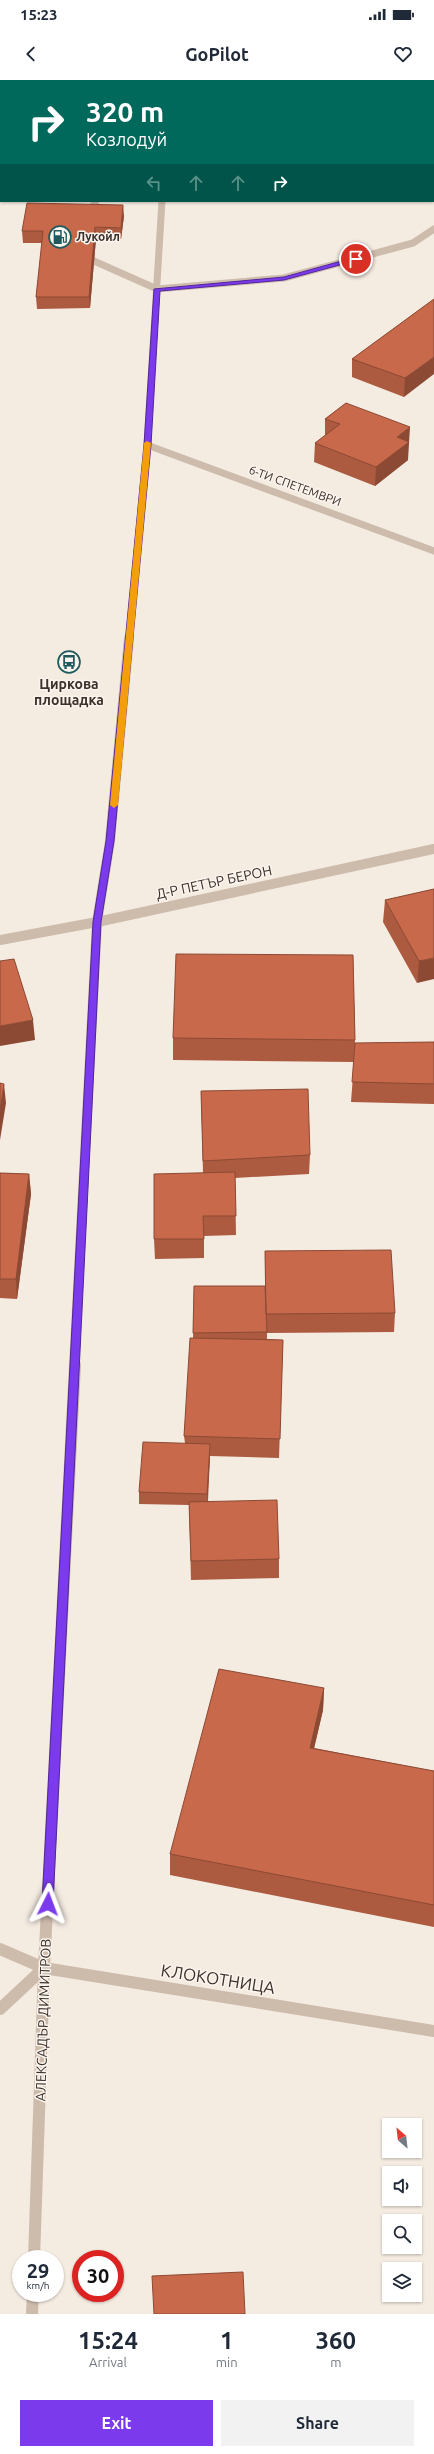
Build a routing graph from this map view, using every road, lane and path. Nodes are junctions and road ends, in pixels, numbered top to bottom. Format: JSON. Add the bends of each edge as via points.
{"nodes":[{"id":1,"x":95,"y":202,"type":"edge"},
{"id":2,"x":162,"y":202,"type":"edge"},
{"id":3,"x":86,"y":222,"type":"edge"},
{"id":4,"x":434,"y":229,"type":"edge"},
{"id":5,"x":86,"y":244,"type":"edge"},
{"id":6,"x":157,"y":289,"type":"junction"},
{"id":7,"x":147,"y":445,"type":"junction"},
{"id":8,"x":434,"y":550,"type":"edge"},
{"id":9,"x":434,"y":849,"type":"edge"},
{"id":10,"x":97,"y":922,"type":"junction"},
{"id":11,"x":0,"y":940,"type":"edge"},
{"id":12,"x":0,"y":1950,"type":"edge"},
{"id":13,"x":44,"y":1968,"type":"junction"},
{"id":14,"x":0,"y":2009,"type":"edge"},
{"id":15,"x":434,"y":2030,"type":"edge"},
{"id":16,"x":34,"y":2250,"type":"edge"},
{"id":17,"x":33,"y":2302,"type":"edge"},
{"id":18,"x":32,"y":2314,"type":"edge"}],
"edges":[{"from":1,"to":3,"type":"street","via":[[86,216]]},
{"from":2,"to":6,"type":"street","name":"АЛЕКСАДЪР ДИМИТРОВ"},
{"from":4,"to":6,"type":"street","via":[[413,243],[284,278]]},
{"from":5,"to":6,"type":"street","via":[[85,258]]},
{"from":6,"to":7,"type":"street","name":"АЛЕКСАДЪР ДИМИТРОВ"},
{"from":7,"to":8,"type":"street","name":"6-ТИ СПЕТЕМВРИ"},
{"from":7,"to":10,"type":"street","name":"АЛЕКСАДЪР ДИМИТРОВ","via":[[110,841]]},
{"from":9,"to":10,"type":"street","name":"Д-Р ПЕТЪР БЕРОН"},
{"from":10,"to":11,"type":"street","name":"Д-Р ПЕТЪР БЕРОН"},
{"from":10,"to":13,"type":"street","name":"АЛЕКСАДЪР ДИМИТРОВ"},
{"from":12,"to":13,"type":"street","name":"КЛОКОТНИЦА"},
{"from":13,"to":14,"type":"street"},
{"from":13,"to":15,"type":"street","name":"КЛОКОТНИЦА"},
{"from":13,"to":16,"type":"street","name":"АЛЕКСАДЪР ДИМИТРОВ"},
{"from":17,"to":18,"type":"street"}]}
